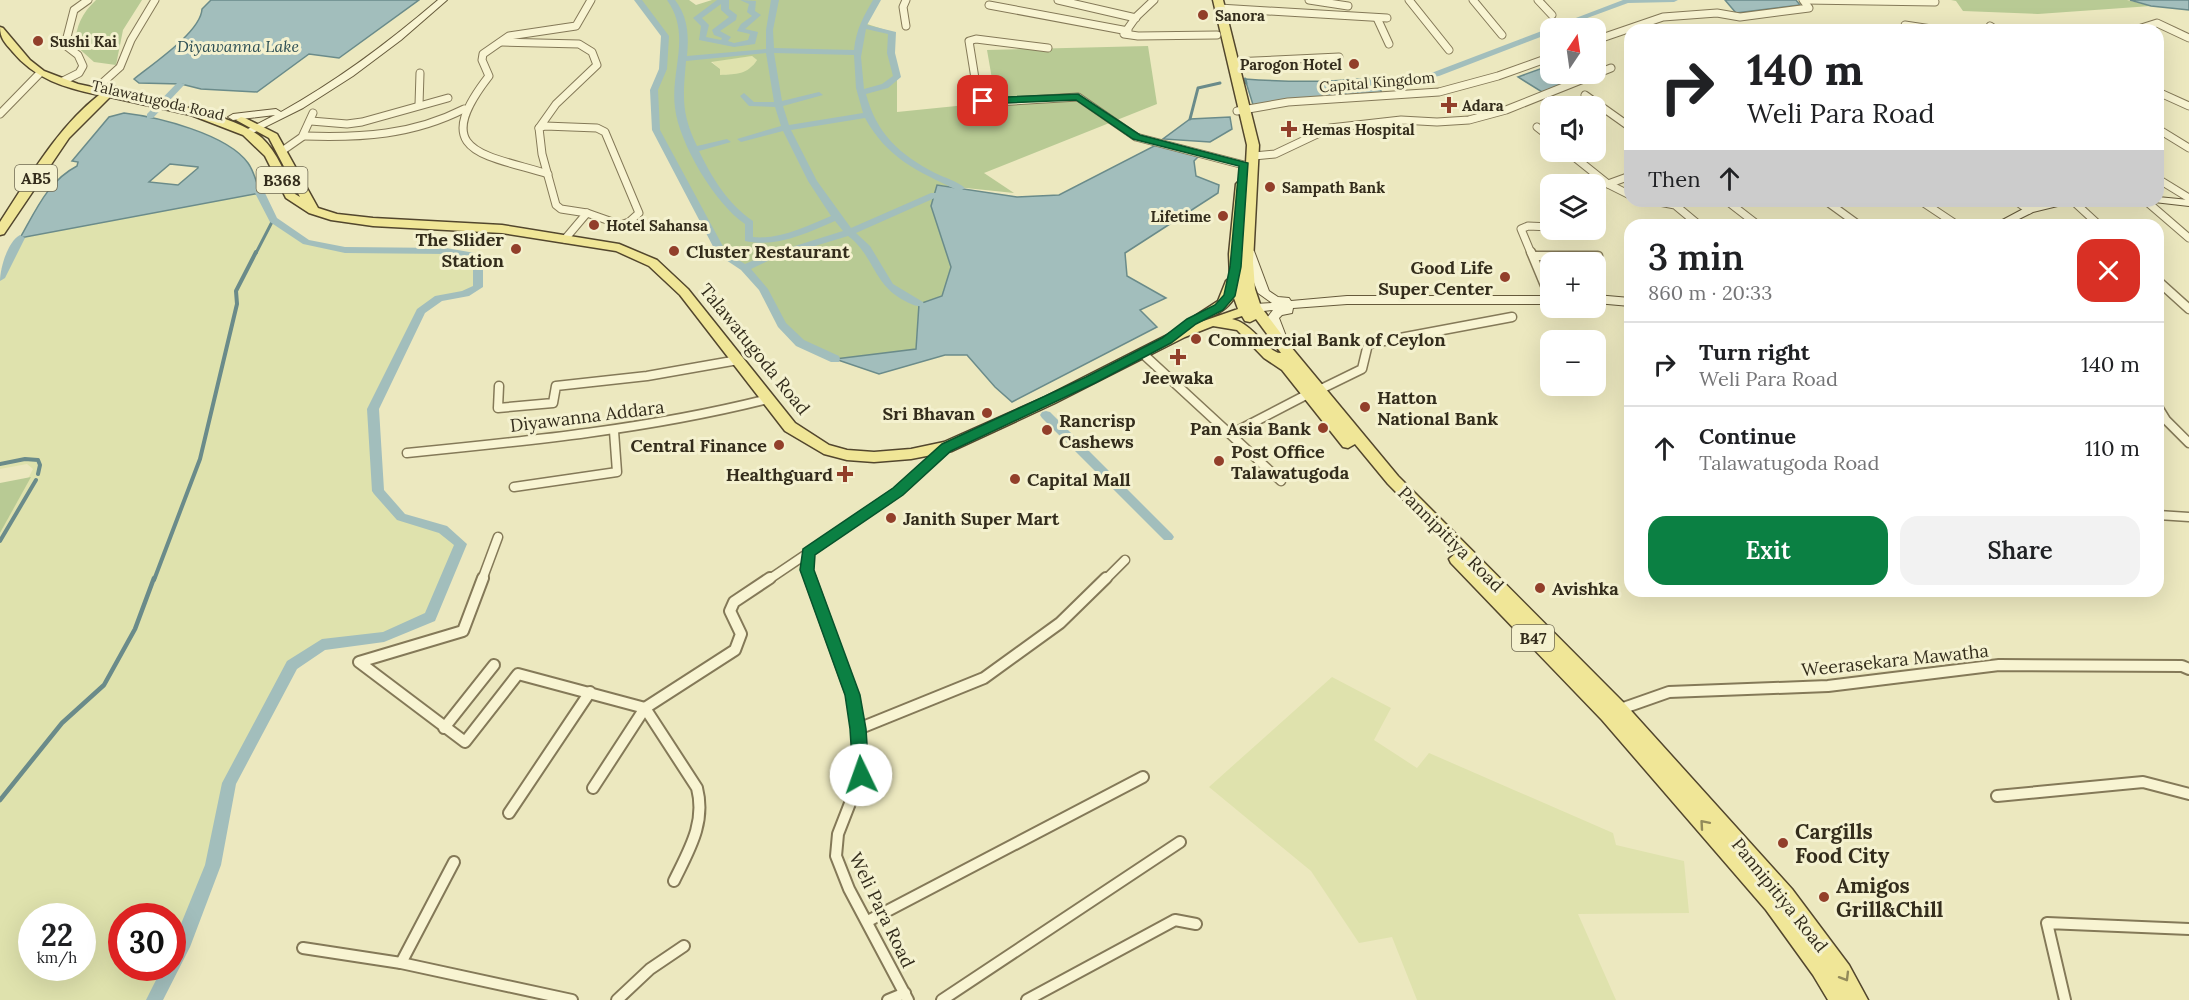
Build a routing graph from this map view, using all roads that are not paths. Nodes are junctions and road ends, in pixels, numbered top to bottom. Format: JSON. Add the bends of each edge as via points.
{"nodes":[{"id":1,"x":88,"y":0,"type":"edge"},
{"id":2,"x":155,"y":0,"type":"edge"},
{"id":3,"x":434,"y":0,"type":"edge"},
{"id":4,"x":443,"y":0,"type":"edge"},
{"id":5,"x":591,"y":0,"type":"edge"},
{"id":6,"x":906,"y":0,"type":"edge"},
{"id":7,"x":1058,"y":0,"type":"edge"},
{"id":8,"x":1154,"y":0,"type":"edge"},
{"id":9,"x":1210,"y":0,"type":"edge"},
{"id":10,"x":1309,"y":0,"type":"edge"},
{"id":11,"x":1409,"y":0,"type":"edge"},
{"id":12,"x":1473,"y":0,"type":"edge"},
{"id":13,"x":1538,"y":0,"type":"edge"},
{"id":14,"x":1804,"y":0,"type":"edge"},
{"id":15,"x":1935,"y":2,"type":"dead end"},
{"id":16,"x":1219,"y":4,"type":"edge"},
{"id":17,"x":989,"y":5,"type":"dead end"},
{"id":18,"x":1348,"y":6,"type":"dead end"},
{"id":19,"x":1552,"y":15,"type":"dead end"},
{"id":20,"x":1016,"y":16,"type":"dead end"},
{"id":21,"x":1136,"y":18,"type":"junction"},
{"id":22,"x":1377,"y":18,"type":"junction"},
{"id":23,"x":1387,"y":18,"type":"dead end"},
{"id":24,"x":1640,"y":24,"type":"edge"},
{"id":25,"x":2147,"y":24,"type":"edge"},
{"id":26,"x":2162,"y":24,"type":"edge"},
{"id":27,"x":2164,"y":25,"type":"edge"},
{"id":28,"x":906,"y":26,"type":"dead end"},
{"id":29,"x":0,"y":30,"type":"edge"},
{"id":30,"x":1624,"y":30,"type":"edge"},
{"id":31,"x":1126,"y":33,"type":"junction"},
{"id":32,"x":1216,"y":35,"type":"junction"},
{"id":33,"x":1502,"y":35,"type":"dead end"},
{"id":34,"x":1606,"y":36,"type":"edge"},
{"id":35,"x":2189,"y":38,"type":"edge"},
{"id":36,"x":502,"y":42,"type":"junction"},
{"id":37,"x":1389,"y":44,"type":"dead end"},
{"id":38,"x":1048,"y":48,"type":"dead end"},
{"id":39,"x":1449,"y":50,"type":"dead end"},
{"id":40,"x":1339,"y":57,"type":"dead end"},
{"id":41,"x":1540,"y":61,"type":"edge"},
{"id":42,"x":1232,"y":62,"type":"junction"},
{"id":43,"x":1611,"y":68,"type":"dead end"},
{"id":44,"x":40,"y":73,"type":"junction"},
{"id":45,"x":420,"y":73,"type":"dead end"},
{"id":46,"x":63,"y":81,"type":"junction"},
{"id":47,"x":84,"y":89,"type":"junction"},
{"id":48,"x":112,"y":90,"type":"junction"},
{"id":49,"x":1586,"y":95,"type":"dead end"},
{"id":50,"x":2164,"y":95,"type":"edge"},
{"id":51,"x":448,"y":98,"type":"dead end"},
{"id":52,"x":134,"y":99,"type":"junction"},
{"id":53,"x":154,"y":99,"type":"junction"},
{"id":54,"x":419,"y":105,"type":"junction"},
{"id":55,"x":2189,"y":106,"type":"edge"},
{"id":56,"x":189,"y":107,"type":"junction"},
{"id":57,"x":464,"y":109,"type":"junction"},
{"id":58,"x":290,"y":111,"type":"junction"},
{"id":59,"x":1242,"y":111,"type":"junction"},
{"id":60,"x":276,"y":112,"type":"junction"},
{"id":61,"x":313,"y":113,"type":"dead end"},
{"id":62,"x":0,"y":114,"type":"edge"},
{"id":63,"x":85,"y":116,"type":"junction"},
{"id":64,"x":233,"y":117,"type":"junction"},
{"id":65,"x":311,"y":121,"type":"junction"},
{"id":66,"x":1624,"y":123,"type":"edge"},
{"id":67,"x":1537,"y":127,"type":"dead end"},
{"id":68,"x":538,"y":128,"type":"junction"},
{"id":69,"x":249,"y":129,"type":"junction"},
{"id":70,"x":1540,"y":129,"type":"edge"},
{"id":71,"x":2164,"y":133,"type":"edge"},
{"id":72,"x":273,"y":136,"type":"junction"},
{"id":73,"x":304,"y":136,"type":"junction"},
{"id":74,"x":2189,"y":148,"type":"edge"},
{"id":75,"x":282,"y":151,"type":"junction"},
{"id":76,"x":1254,"y":156,"type":"junction"},
{"id":77,"x":1580,"y":162,"type":"edge"},
{"id":78,"x":1244,"y":165,"type":"junction"},
{"id":79,"x":548,"y":174,"type":"junction"},
{"id":80,"x":1624,"y":178,"type":"edge"},
{"id":81,"x":2164,"y":183,"type":"edge"},
{"id":82,"x":1608,"y":184,"type":"junction"},
{"id":83,"x":1624,"y":192,"type":"edge"},
{"id":84,"x":2189,"y":198,"type":"edge"},
{"id":85,"x":2164,"y":201,"type":"edge"},
{"id":86,"x":2189,"y":203,"type":"edge"},
{"id":87,"x":1677,"y":207,"type":"edge"},
{"id":88,"x":1735,"y":207,"type":"edge"},
{"id":89,"x":1834,"y":207,"type":"edge"},
{"id":90,"x":1930,"y":207,"type":"edge"},
{"id":91,"x":2025,"y":207,"type":"edge"},
{"id":92,"x":2042,"y":207,"type":"edge"},
{"id":93,"x":2080,"y":207,"type":"edge"},
{"id":94,"x":2153,"y":207,"type":"edge"},
{"id":95,"x":313,"y":210,"type":"junction"},
{"id":96,"x":2029,"y":210,"type":"junction"},
{"id":97,"x":587,"y":213,"type":"junction"},
{"id":98,"x":1692,"y":219,"type":"edge"},
{"id":99,"x":1750,"y":219,"type":"edge"},
{"id":100,"x":1850,"y":219,"type":"edge"},
{"id":101,"x":1948,"y":219,"type":"edge"},
{"id":102,"x":2010,"y":219,"type":"edge"},
{"id":103,"x":2092,"y":219,"type":"edge"},
{"id":104,"x":1540,"y":227,"type":"edge"},
{"id":105,"x":0,"y":231,"type":"edge"},
{"id":106,"x":2189,"y":238,"type":"edge"},
{"id":107,"x":564,"y":239,"type":"junction"},
{"id":108,"x":1248,"y":251,"type":"junction"},
{"id":109,"x":1534,"y":256,"type":"junction"},
{"id":110,"x":1540,"y":256,"type":"edge"},
{"id":111,"x":1236,"y":267,"type":"junction"},
{"id":112,"x":1540,"y":272,"type":"edge"},
{"id":113,"x":2164,"y":286,"type":"edge"},
{"id":114,"x":1540,"y":300,"type":"edge"},
{"id":115,"x":1606,"y":300,"type":"edge"},
{"id":116,"x":1624,"y":301,"type":"edge"},
{"id":117,"x":1325,"y":302,"type":"junction"},
{"id":118,"x":2189,"y":309,"type":"edge"},
{"id":119,"x":1250,"y":310,"type":"junction"},
{"id":120,"x":1512,"y":317,"type":"dead end"},
{"id":121,"x":1167,"y":340,"type":"junction"},
{"id":122,"x":1286,"y":350,"type":"junction"},
{"id":123,"x":1142,"y":353,"type":"junction"},
{"id":124,"x":738,"y":360,"type":"junction"},
{"id":125,"x":1287,"y":367,"type":"junction"},
{"id":126,"x":499,"y":386,"type":"dead end"},
{"id":127,"x":1313,"y":392,"type":"junction"},
{"id":128,"x":768,"y":399,"type":"junction"},
{"id":129,"x":2164,"y":416,"type":"edge"},
{"id":130,"x":614,"y":431,"type":"junction"},
{"id":131,"x":1231,"y":434,"type":"junction"},
{"id":132,"x":2189,"y":443,"type":"edge"},
{"id":133,"x":947,"y":447,"type":"junction"},
{"id":134,"x":407,"y":453,"type":"dead end"},
{"id":135,"x":1281,"y":481,"type":"dead end"},
{"id":136,"x":513,"y":487,"type":"dead end"},
{"id":137,"x":2164,"y":515,"type":"edge"},
{"id":138,"x":2189,"y":517,"type":"edge"},
{"id":139,"x":498,"y":537,"type":"dead end"},
{"id":140,"x":808,"y":553,"type":"junction"},
{"id":141,"x":1125,"y":560,"type":"dead end"},
{"id":142,"x":494,"y":665,"type":"dead end"},
{"id":143,"x":2189,"y":669,"type":"edge"},
{"id":144,"x":590,"y":692,"type":"junction"},
{"id":145,"x":645,"y":708,"type":"junction"},
{"id":146,"x":1614,"y":712,"type":"junction"},
{"id":147,"x":444,"y":728,"type":"junction"},
{"id":148,"x":858,"y":729,"type":"junction"},
{"id":149,"x":1143,"y":777,"type":"dead end"},
{"id":150,"x":593,"y":788,"type":"dead end"},
{"id":151,"x":2189,"y":794,"type":"edge"},
{"id":152,"x":1997,"y":795,"type":"dead end"},
{"id":153,"x":509,"y":813,"type":"dead end"},
{"id":154,"x":1180,"y":842,"type":"dead end"},
{"id":155,"x":454,"y":862,"type":"dead end"},
{"id":156,"x":674,"y":881,"type":"dead end"},
{"id":157,"x":868,"y":921,"type":"junction"},
{"id":158,"x":1196,"y":924,"type":"dead end"},
{"id":159,"x":2189,"y":929,"type":"edge"},
{"id":160,"x":684,"y":946,"type":"dead end"},
{"id":161,"x":303,"y":948,"type":"dead end"},
{"id":162,"x":401,"y":963,"type":"junction"},
{"id":163,"x":906,"y":996,"type":"edge"},
{"id":164,"x":572,"y":1000,"type":"edge"},
{"id":165,"x":617,"y":1000,"type":"edge"},
{"id":166,"x":888,"y":1000,"type":"edge"},
{"id":167,"x":942,"y":1000,"type":"edge"},
{"id":168,"x":1027,"y":1000,"type":"edge"},
{"id":169,"x":1839,"y":1000,"type":"edge"},
{"id":170,"x":1858,"y":1000,"type":"edge"},
{"id":171,"x":2065,"y":1000,"type":"edge"}],
"edges":[{"from":1,"to":46,"type":"street","via":[[74,10],[65,45],[83,66],[79,73]]},
{"from":2,"to":48,"type":"street","via":[[131,40]]},
{"from":3,"to":60,"type":"main road","via":[[355,62]]},
{"from":4,"to":58,"type":"main road","via":[[360,65]]},
{"from":5,"to":36,"type":"street","via":[[576,26],[523,32]]},
{"from":6,"to":28,"type":"street"},
{"from":7,"to":21,"type":"street"},
{"from":8,"to":21,"type":"street"},
{"from":9,"to":32,"type":"main road","name":"Pannipitiya Road","number":"B47"},
{"from":10,"to":18,"type":"street"},
{"from":11,"to":39,"type":"street"},
{"from":12,"to":33,"type":"street"},
{"from":13,"to":19,"type":"street"},
{"from":14,"to":15,"type":"street"},
{"from":14,"to":24,"type":"street","via":[[1809,8],[1740,17],[1717,13],[1662,16]]},
{"from":16,"to":22,"type":"street"},
{"from":16,"to":42,"type":"main road","name":"Pannipitiya Road","number":"B47"},
{"from":17,"to":31,"type":"street"},
{"from":20,"to":31,"type":"street"},
{"from":21,"to":31,"type":"street"},
{"from":22,"to":23,"type":"street"},
{"from":22,"to":37,"type":"street"},
{"from":25,"to":26,"type":"street"},
{"from":27,"to":35,"type":"street"},
{"from":29,"to":44,"type":"main road","name":"Talawatugoda Road","number":"B368"},
{"from":30,"to":34,"type":"street"},
{"from":31,"to":32,"type":"street"},
{"from":32,"to":59,"type":"main road","name":"Pannipitiya Road","number":"B47"},
{"from":36,"to":57,"type":"street","via":[[483,54],[489,76]]},
{"from":36,"to":68,"type":"street","via":[[579,44],[597,60]]},
{"from":38,"to":78,"type":"street","via":[[969,41],[978,97],[996,102],[1078,97],[1136,137]]},
{"from":40,"to":42,"type":"street"},
{"from":41,"to":59,"type":"street","name":"Capital Kingdom","via":[[1439,92],[1288,102]]},
{"from":42,"to":59,"type":"main road","name":"Pannipitiya Road","number":"B47"},
{"from":43,"to":76,"type":"street","via":[[1506,110],[1469,120],[1401,120],[1330,128],[1275,154]]},
{"from":44,"to":46,"type":"main road","name":"Talawatugoda Road","number":"B368"},
{"from":44,"to":62,"type":"street"},
{"from":45,"to":54,"type":"street"},
{"from":46,"to":47,"type":"main road","name":"Talawatugoda Road","number":"B368"},
{"from":46,"to":48,"type":"main road","name":"Talawatugoda Road","number":"B368"},
{"from":47,"to":48,"type":"main road","name":"Talawatugoda Road","number":"B368"},
{"from":47,"to":63,"type":"main road"},
{"from":48,"to":52,"type":"main road","name":"Talawatugoda Road","number":"B368"},
{"from":48,"to":53,"type":"main road","name":"Talawatugoda Road","number":"B368"},
{"from":48,"to":63,"type":"main road","number":"AB5"},
{"from":49,"to":66,"type":"street"},
{"from":50,"to":55,"type":"street"},
{"from":51,"to":54,"type":"street"},
{"from":52,"to":53,"type":"main road","name":"Talawatugoda Road","number":"B368"},
{"from":52,"to":63,"type":"main road","number":"AB5"},
{"from":53,"to":56,"type":"main road","name":"Talawatugoda Road","number":"B368"},
{"from":54,"to":65,"type":"street","via":[[362,122]]},
{"from":56,"to":64,"type":"main road","name":"Talawatugoda Road","number":"B368"},
{"from":56,"to":69,"type":"main road","name":"Talawatugoda Road","number":"B368"},
{"from":57,"to":73,"type":"street","via":[[445,121],[420,129],[367,136]]},
{"from":57,"to":79,"type":"street","via":[[463,128],[468,145],[477,152]]},
{"from":58,"to":69,"type":"main road"},
{"from":58,"to":72,"type":"main road"},
{"from":59,"to":76,"type":"main road","name":"Pannipitiya Road","number":"B47"},
{"from":59,"to":78,"type":"main road","name":"Pannipitiya Road","number":"B47"},
{"from":60,"to":64,"type":"main road"},
{"from":60,"to":69,"type":"main road"},
{"from":61,"to":65,"type":"street"},
{"from":63,"to":105,"type":"main road","number":"AB5"},
{"from":64,"to":69,"type":"main road","name":"Talawatugoda Road","number":"B368"},
{"from":65,"to":73,"type":"street"},
{"from":67,"to":70,"type":"street"},
{"from":68,"to":79,"type":"street"},
{"from":68,"to":97,"type":"street","via":[[597,128],[605,132],[639,213],[621,225]]},
{"from":69,"to":72,"type":"main road","name":"Talawatugoda Road","number":"B368"},
{"from":69,"to":95,"type":"main road","name":"Talawatugoda Road","number":"B368","via":[[270,154],[290,196]]},
{"from":71,"to":74,"type":"street"},
{"from":72,"to":75,"type":"main road","number":"B368"},
{"from":73,"to":75,"type":"street"},
{"from":75,"to":95,"type":"main road","number":"B368"},
{"from":76,"to":108,"type":"main road","name":"Pannipitiya Road","number":"B47"},
{"from":77,"to":82,"type":"street"},
{"from":78,"to":111,"type":"main road","name":"Pannipitiya Road","number":"B47"},
{"from":79,"to":97,"type":"street","via":[[556,205]]},
{"from":80,"to":82,"type":"street"},
{"from":81,"to":84,"type":"street"},
{"from":82,"to":83,"type":"street"},
{"from":85,"to":86,"type":"main road"},
{"from":87,"to":98,"type":"street"},
{"from":88,"to":99,"type":"street"},
{"from":89,"to":100,"type":"street"},
{"from":90,"to":101,"type":"street"},
{"from":91,"to":96,"type":"street"},
{"from":92,"to":96,"type":"main road"},
{"from":93,"to":103,"type":"street"},
{"from":94,"to":106,"type":"street"},
{"from":95,"to":107,"type":"main road","name":"Talawatugoda Road","number":"B368","via":[[373,222],[502,230]]},
{"from":96,"to":102,"type":"main road"},
{"from":97,"to":107,"type":"street"},
{"from":104,"to":109,"type":"street","via":[[1522,227]]},
{"from":107,"to":124,"type":"main road","name":"Talawatugoda Road","number":"B368","via":[[619,248],[653,263],[684,292]]},
{"from":108,"to":117,"type":"main road","via":[[1261,290],[1268,298]]},
{"from":108,"to":119,"type":"main road","name":"Pannipitiya Road","number":"B47"},
{"from":109,"to":110,"type":"street"},
{"from":109,"to":112,"type":"street"},
{"from":111,"to":119,"type":"main road","name":"Pannipitiya Road","number":"B47","via":[[1239,299]]},
{"from":111,"to":121,"type":"main road","via":[[1227,302]]},
{"from":113,"to":118,"type":"street"},
{"from":114,"to":117,"type":"main road"},
{"from":115,"to":116,"type":"main road"},
{"from":117,"to":119,"type":"main road"},
{"from":117,"to":122,"type":"main road","via":[[1274,315]]},
{"from":119,"to":121,"type":"main road","name":"Talawatugoda Road","number":"B368"},
{"from":119,"to":122,"type":"main road","name":"Pannipitiya Road","number":"B47"},
{"from":119,"to":125,"type":"main road","name":"Pannipitiya Road","number":"B47"},
{"from":120,"to":127,"type":"street","via":[[1368,344],[1362,369]]},
{"from":121,"to":123,"type":"main road","name":"Talawatugoda Road","number":"B368"},
{"from":121,"to":125,"type":"main road","via":[[1220,323],[1236,323]]},
{"from":122,"to":127,"type":"main road","name":"Pannipitiya Road","number":"B47"},
{"from":123,"to":131,"type":"street"},
{"from":123,"to":133,"type":"main road","name":"Talawatugoda Road","number":"B368"},
{"from":124,"to":126,"type":"street","via":[[665,375],[556,386],[553,403],[498,408]]},
{"from":124,"to":128,"type":"main road","name":"Talawatugoda Road","number":"B368"},
{"from":125,"to":127,"type":"main road","name":"Pannipitiya Road","number":"B47"},
{"from":127,"to":131,"type":"street"},
{"from":127,"to":146,"type":"main road","name":"Pannipitiya Road","number":"B47","via":[[1383,484]]},
{"from":128,"to":130,"type":"street","name":"Diyawanna Addara","via":[[681,421]]},
{"from":128,"to":133,"type":"main road","name":"Talawatugoda Road","number":"B368","via":[[790,427],[824,449],[874,457]]},
{"from":129,"to":132,"type":"street"},
{"from":130,"to":134,"type":"street","name":"Diyawanna Addara"},
{"from":130,"to":136,"type":"street","via":[[617,472]]},
{"from":131,"to":135,"type":"street"},
{"from":133,"to":140,"type":"street","via":[[898,491]]},
{"from":137,"to":138,"type":"street"},
{"from":139,"to":147,"type":"street","via":[[464,632],[359,662]]},
{"from":140,"to":145,"type":"street","via":[[734,602],[730,611],[742,633],[735,650]]},
{"from":140,"to":148,"type":"street","name":"Weli Para Road","via":[[807,570],[852,695]]},
{"from":141,"to":148,"type":"street","via":[[1060,623],[984,678]]},
{"from":142,"to":147,"type":"street"},
{"from":143,"to":146,"type":"street","name":"Weerasekara Mawatha","via":[[1999,664],[1828,686],[1669,693]]},
{"from":144,"to":145,"type":"street"},
{"from":144,"to":147,"type":"street","via":[[518,674],[465,742]]},
{"from":144,"to":153,"type":"street"},
{"from":145,"to":150,"type":"street"},
{"from":145,"to":156,"type":"street","via":[[702,800],[700,825]]},
{"from":169,"to":146,"type":"main road","name":"Pannipitiya Road","number":"B47","one_way":true,"via":[[1773,903]]},
{"from":146,"to":170,"type":"main road","name":"Pannipitiya Road","number":"B47","one_way":true,"via":[[1785,896]]},
{"from":148,"to":157,"type":"street","name":"Weli Para Road","via":[[861,775],[838,834],[836,856]]},
{"from":149,"to":157,"type":"street"},
{"from":151,"to":152,"type":"street","via":[[2143,782]]},
{"from":154,"to":167,"type":"street"},
{"from":155,"to":162,"type":"street"},
{"from":157,"to":163,"type":"street","name":"Weli Para Road"},
{"from":158,"to":168,"type":"street","via":[[1175,920]]},
{"from":159,"to":171,"type":"street","via":[[2047,923]]},
{"from":160,"to":165,"type":"street","via":[[650,969]]},
{"from":161,"to":162,"type":"street"},
{"from":162,"to":164,"type":"street"},
{"from":163,"to":166,"type":"street"}]}
